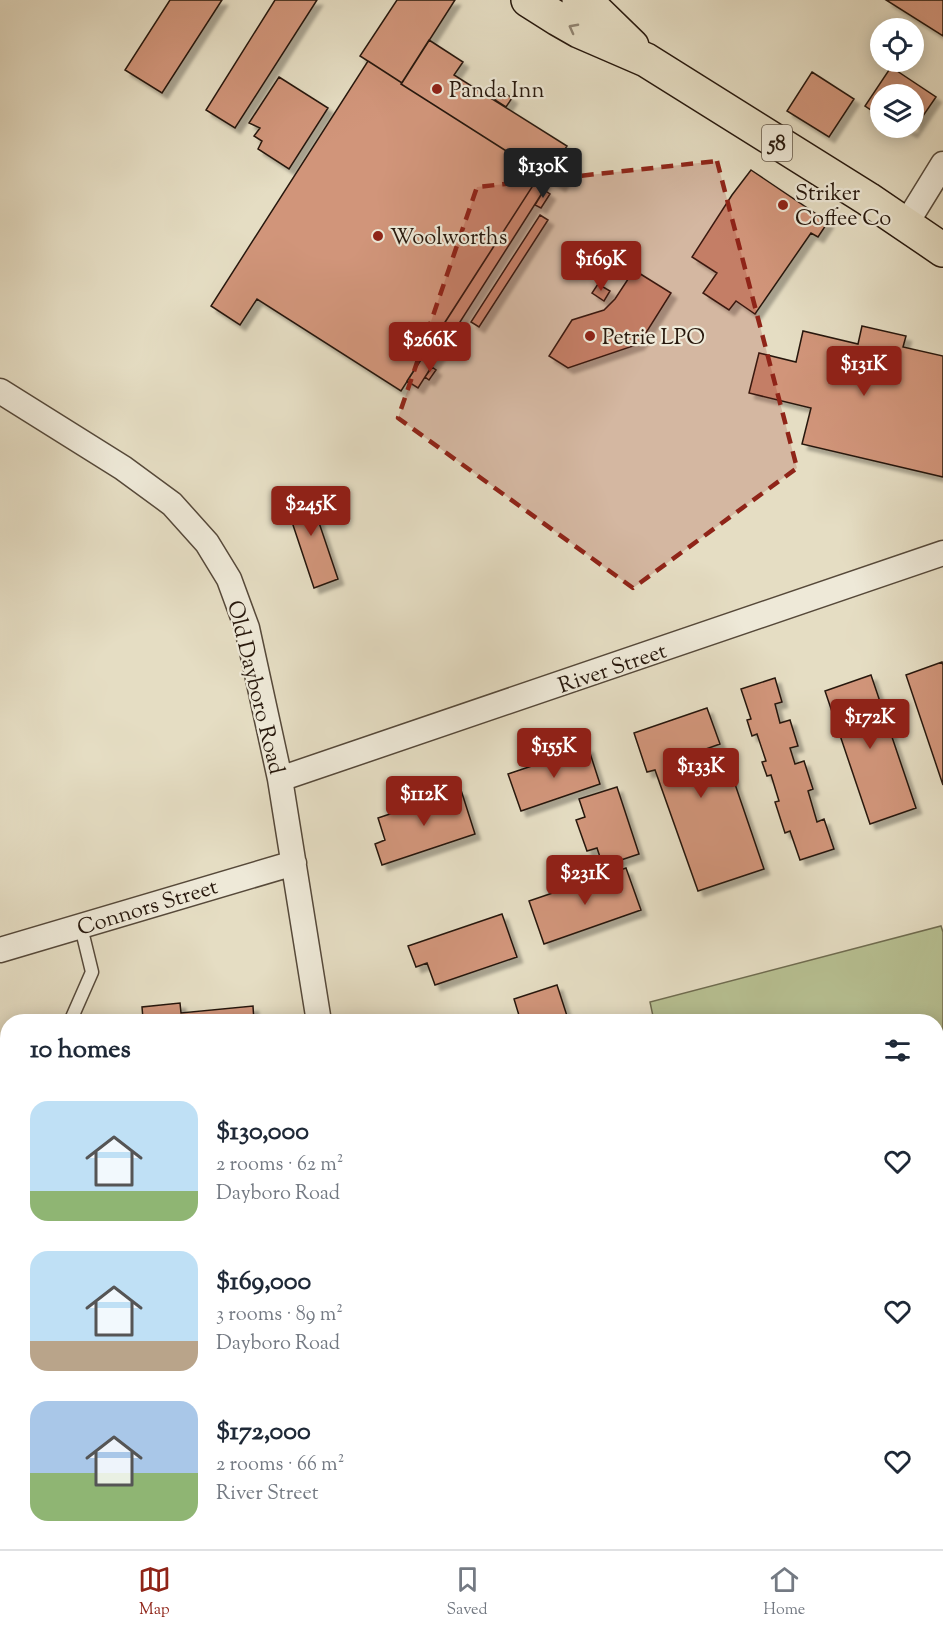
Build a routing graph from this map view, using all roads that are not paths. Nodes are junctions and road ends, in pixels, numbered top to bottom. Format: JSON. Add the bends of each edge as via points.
{"nodes":[{"id":1,"x":528,"y":0,"type":"edge"},
{"id":2,"x":579,"y":0,"type":"edge"},
{"id":3,"x":646,"y":60,"type":"junction"},
{"id":4,"x":943,"y":164,"type":"edge"},
{"id":5,"x":906,"y":225,"type":"junction"},
{"id":6,"x":943,"y":250,"type":"edge"},
{"id":7,"x":0,"y":391,"type":"edge"},
{"id":8,"x":943,"y":553,"type":"edge"},
{"id":9,"x":280,"y":779,"type":"junction"},
{"id":10,"x":294,"y":863,"type":"junction"},
{"id":11,"x":81,"y":927,"type":"junction"},
{"id":12,"x":0,"y":950,"type":"edge"},
{"id":13,"x":74,"y":1014,"type":"edge"},
{"id":14,"x":318,"y":1014,"type":"edge"}],
"edges":[{"from":3,"to":1,"type":"main road","number":"58","one_way":true,"via":[[579,31]]},
{"from":2,"to":3,"type":"main road","number":"58","via":[[593,8]]},
{"from":3,"to":5,"type":"main road","number":"58"},
{"from":4,"to":5,"type":"street"},
{"from":5,"to":6,"type":"main road","number":"58"},
{"from":7,"to":9,"type":"street","name":"Old Dayboro Road","via":[[123,468],[172,504],[207,543],[229,579],[247,627]]},
{"from":8,"to":9,"type":"street","name":"River Street"},
{"from":9,"to":10,"type":"street","name":"Old Dayboro Road"},
{"from":10,"to":11,"type":"street","name":"Connors Street"},
{"from":10,"to":14,"type":"street","name":"Old Dayboro Road"},
{"from":11,"to":12,"type":"street","name":"Connors Street"},
{"from":11,"to":13,"type":"lane","via":[[92,972]]}]}
